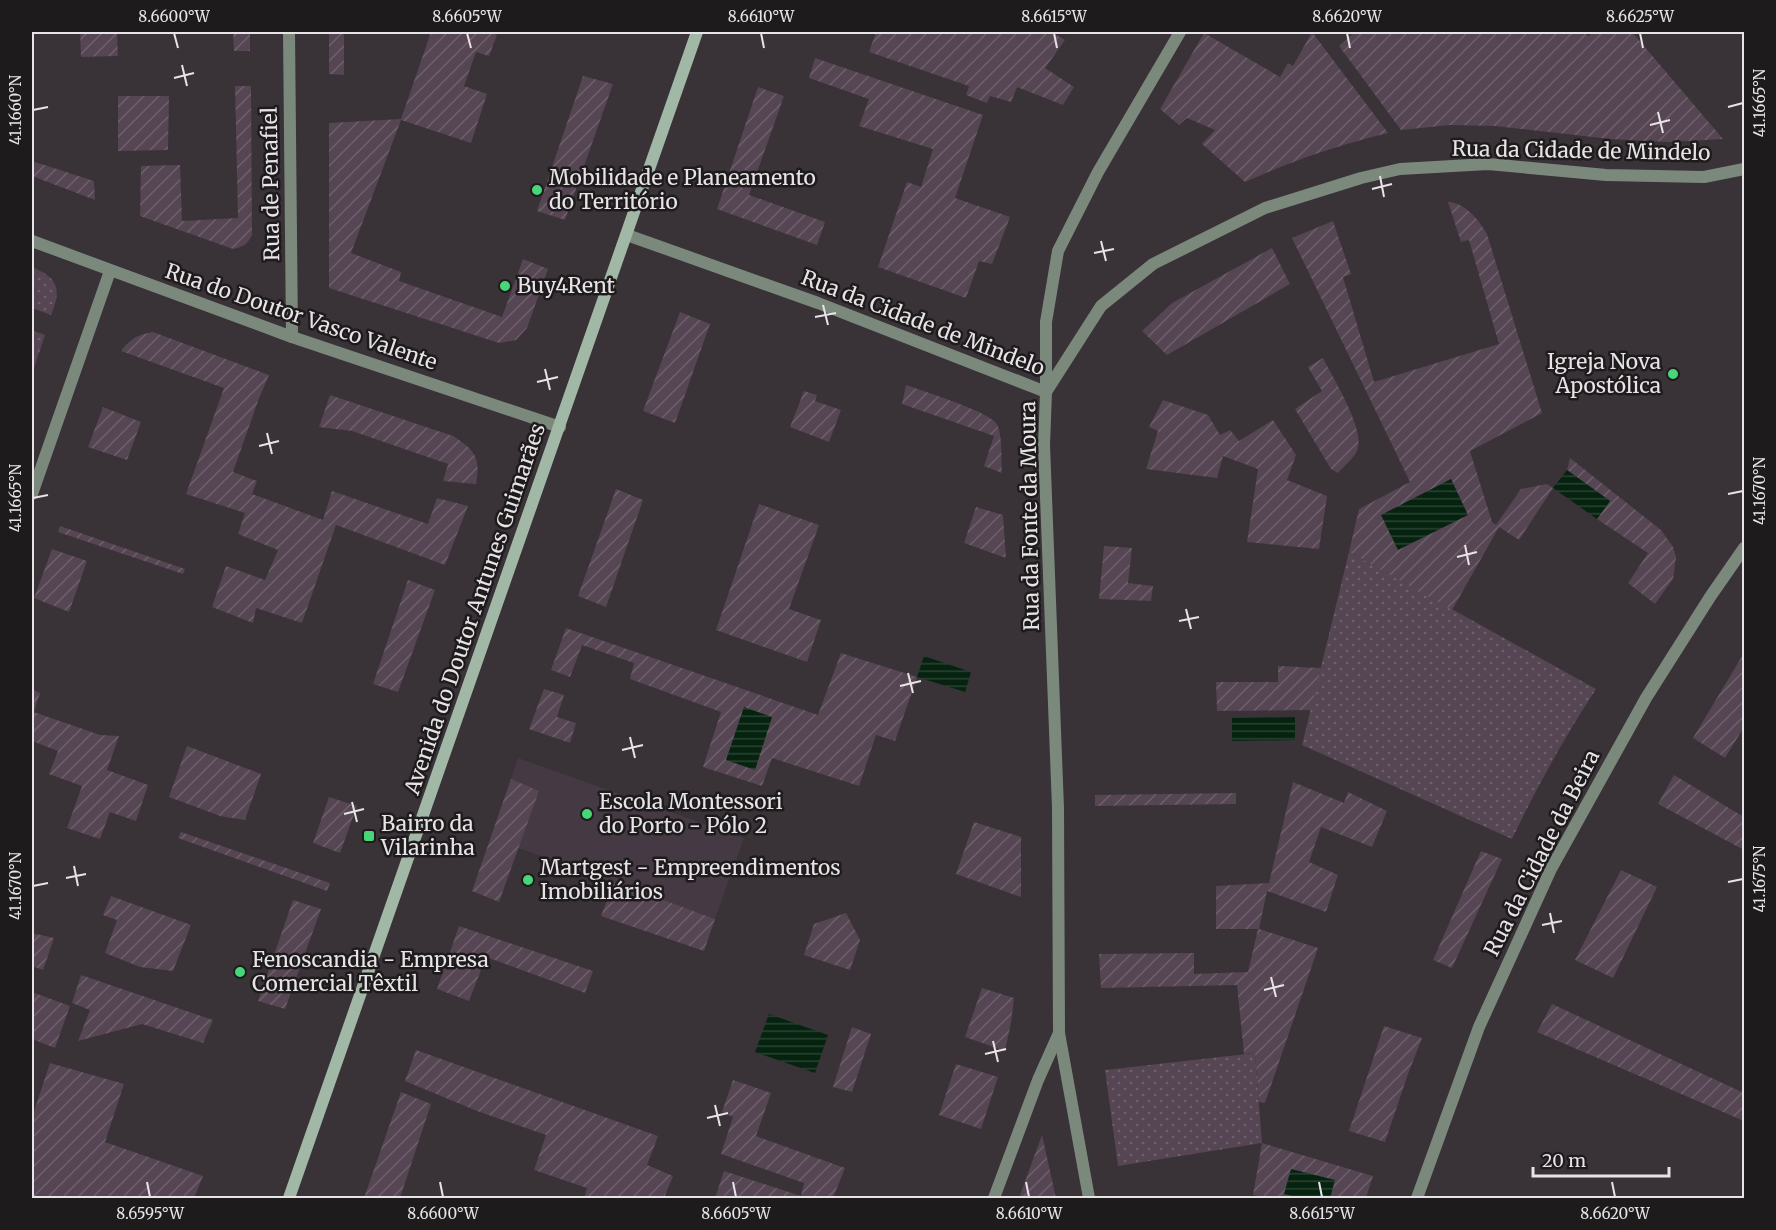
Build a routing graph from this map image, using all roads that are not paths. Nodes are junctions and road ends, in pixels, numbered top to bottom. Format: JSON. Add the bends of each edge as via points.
{"nodes":[{"id":1,"x":289,"y":32,"type":"edge"},
{"id":2,"x":697,"y":32,"type":"edge"},
{"id":3,"x":1180,"y":32,"type":"edge"},
{"id":4,"x":1744,"y":169,"type":"edge"},
{"id":5,"x":627,"y":235,"type":"junction"},
{"id":6,"x":32,"y":241,"type":"edge"},
{"id":7,"x":110,"y":271,"type":"junction"},
{"id":8,"x":292,"y":337,"type":"junction"},
{"id":9,"x":1046,"y":392,"type":"junction"},
{"id":10,"x":560,"y":427,"type":"junction"},
{"id":11,"x":32,"y":494,"type":"edge"},
{"id":12,"x":1744,"y":548,"type":"edge"},
{"id":13,"x":1059,"y":1033,"type":"junction"},
{"id":14,"x":289,"y":1198,"type":"edge"},
{"id":15,"x":994,"y":1198,"type":"edge"},
{"id":16,"x":1089,"y":1198,"type":"edge"},
{"id":17,"x":1417,"y":1198,"type":"edge"}],
"edges":[{"from":1,"to":8,"type":"street","name":"Rua de Penafiel"},
{"from":2,"to":5,"type":"main road","name":"Avenida do Doutor Antunes Guimarães"},
{"from":3,"to":9,"type":"street","name":"Rua da Fonte da Moura","via":[[1098,172],[1058,251],[1046,322]]},
{"from":4,"to":9,"type":"street","name":"Rua da Cidade de Mindelo","via":[[1704,177],[1606,175],[1488,164],[1400,169],[1361,177],[1265,208],[1152,264],[1101,306]]},
{"from":5,"to":9,"type":"street","name":"Rua da Cidade de Mindelo","via":[[818,303]]},
{"from":5,"to":10,"type":"main road","name":"Avenida do Doutor Antunes Guimarães"},
{"from":6,"to":7,"type":"street","name":"Rua do Doutor Vasco Valente"},
{"from":7,"to":8,"type":"street","name":"Rua do Doutor Vasco Valente"},
{"from":7,"to":11,"type":"street"},
{"from":8,"to":10,"type":"street","name":"Rua do Doutor Vasco Valente"},
{"from":9,"to":13,"type":"street","name":"Rua da Fonte da Moura","via":[[1044,445],[1058,813]]},
{"from":10,"to":14,"type":"main road","name":"Avenida do Doutor Antunes Guimarães"},
{"from":12,"to":17,"type":"street","name":"Rua da Cidade da Beira","via":[[1646,698],[1551,869],[1479,1027]]},
{"from":13,"to":15,"type":"street","name":"Rua da Fonte da Moura"},
{"from":13,"to":16,"type":"street","name":"Rua da Fonte da Moura"}]}
